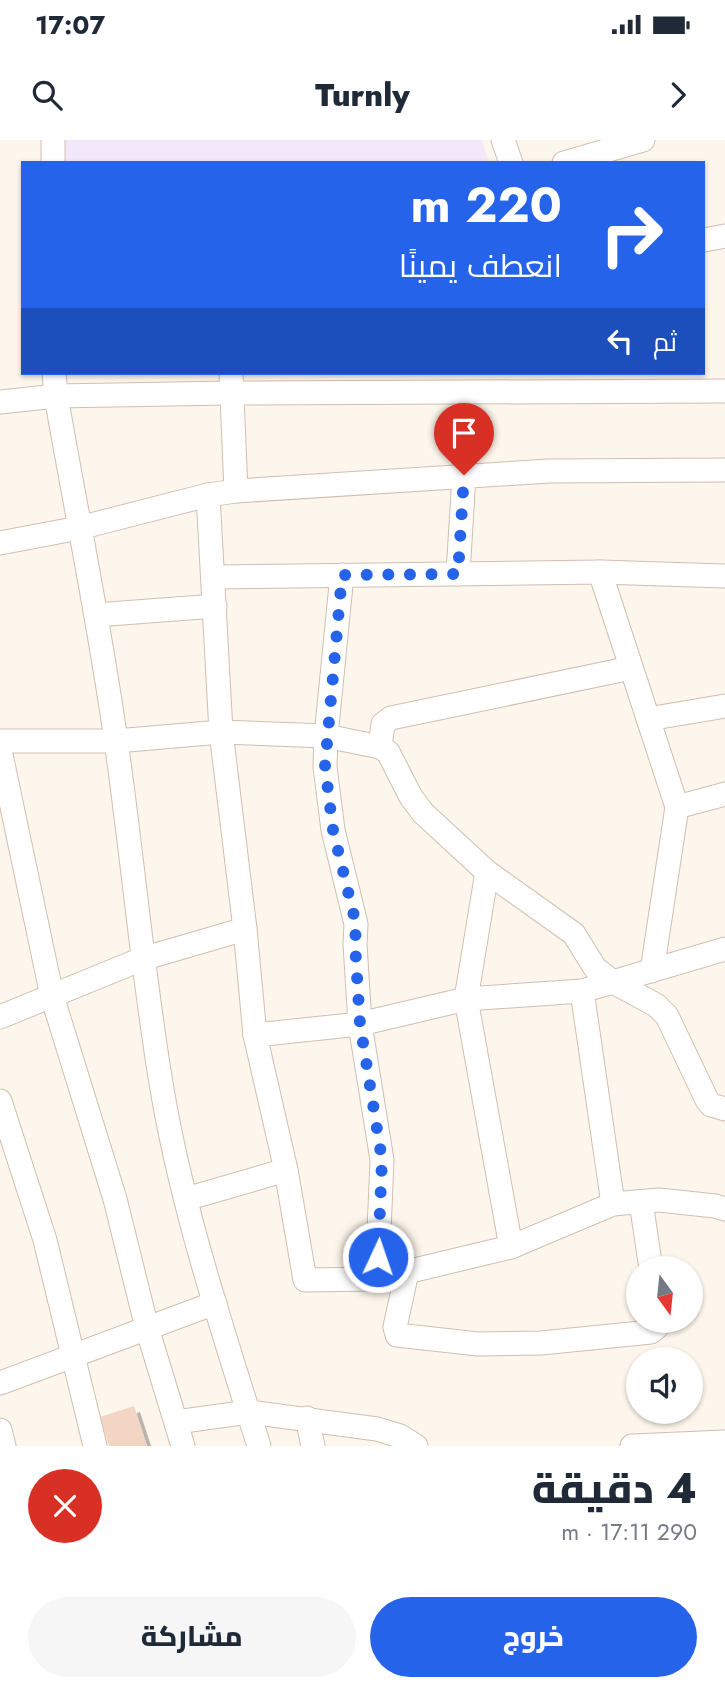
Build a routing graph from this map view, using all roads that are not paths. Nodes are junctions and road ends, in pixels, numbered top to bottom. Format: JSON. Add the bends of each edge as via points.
{"nodes":[{"id":1,"x":53,"y":140,"type":"edge"},
{"id":2,"x":503,"y":140,"type":"edge"},
{"id":3,"x":643,"y":140,"type":"edge"},
{"id":4,"x":595,"y":147,"type":"edge"},
{"id":5,"x":53,"y":161,"type":"edge"},
{"id":6,"x":510,"y":161,"type":"edge"},
{"id":7,"x":568,"y":161,"type":"edge"},
{"id":8,"x":725,"y":236,"type":"edge"},
{"id":9,"x":705,"y":240,"type":"edge"},
{"id":10,"x":54,"y":375,"type":"edge"},
{"id":11,"x":524,"y":382,"type":"edge"},
{"id":12,"x":230,"y":383,"type":"edge"},
{"id":13,"x":725,"y":391,"type":"edge"},
{"id":14,"x":56,"y":396,"type":"junction"},
{"id":15,"x":0,"y":402,"type":"edge"},
{"id":16,"x":725,"y":470,"type":"edge"},
{"id":17,"x":464,"y":475,"type":"junction"},
{"id":18,"x":236,"y":491,"type":"junction"},
{"id":19,"x":208,"y":495,"type":"junction"},
{"id":20,"x":79,"y":528,"type":"junction"},
{"id":21,"x":0,"y":542,"type":"edge"},
{"id":22,"x":600,"y":572,"type":"junction"},
{"id":23,"x":458,"y":574,"type":"junction"},
{"id":24,"x":342,"y":575,"type":"junction"},
{"id":25,"x":725,"y":576,"type":"edge"},
{"id":26,"x":213,"y":577,"type":"junction"},
{"id":27,"x":215,"y":606,"type":"junction"},
{"id":28,"x":96,"y":615,"type":"junction"},
{"id":29,"x":631,"y":668,"type":"junction"},
{"id":30,"x":725,"y":706,"type":"edge"},
{"id":31,"x":648,"y":719,"type":"junction"},
{"id":32,"x":220,"y":732,"type":"junction"},
{"id":33,"x":326,"y":736,"type":"junction"},
{"id":34,"x":0,"y":741,"type":"edge"},
{"id":35,"x":116,"y":741,"type":"junction"},
{"id":36,"x":380,"y":747,"type":"junction"},
{"id":37,"x":0,"y":750,"type":"edge"},
{"id":38,"x":725,"y":794,"type":"edge"},
{"id":39,"x":677,"y":807,"type":"junction"},
{"id":40,"x":486,"y":872,"type":"junction"},
{"id":41,"x":245,"y":929,"type":"junction"},
{"id":42,"x":725,"y":951,"type":"edge"},
{"id":43,"x":142,"y":959,"type":"junction"},
{"id":44,"x":652,"y":971,"type":"junction"},
{"id":45,"x":613,"y":982,"type":"junction"},
{"id":46,"x":582,"y":991,"type":"junction"},
{"id":47,"x":52,"y":996,"type":"junction"},
{"id":48,"x":466,"y":999,"type":"junction"},
{"id":49,"x":0,"y":1017,"type":"edge"},
{"id":50,"x":360,"y":1024,"type":"junction"},
{"id":51,"x":254,"y":1035,"type":"junction"},
{"id":52,"x":0,"y":1101,"type":"edge"},
{"id":53,"x":725,"y":1109,"type":"edge"},
{"id":54,"x":286,"y":1170,"type":"junction"},
{"id":55,"x":186,"y":1199,"type":"junction"},
{"id":56,"x":641,"y":1202,"type":"junction"},
{"id":57,"x":613,"y":1204,"type":"junction"},
{"id":58,"x":725,"y":1209,"type":"edge"},
{"id":59,"x":511,"y":1247,"type":"junction"},
{"id":60,"x":649,"y":1256,"type":"edge"},
{"id":61,"x":407,"y":1272,"type":"junction"},
{"id":62,"x":377,"y":1279,"type":"junction"},
{"id":63,"x":215,"y":1303,"type":"junction"},
{"id":64,"x":147,"y":1328,"type":"junction"},
{"id":65,"x":631,"y":1334,"type":"edge"},
{"id":66,"x":72,"y":1356,"type":"junction"},
{"id":67,"x":0,"y":1384,"type":"edge"},
{"id":68,"x":248,"y":1412,"type":"junction"},
{"id":69,"x":307,"y":1418,"type":"junction"},
{"id":70,"x":176,"y":1422,"type":"junction"},
{"id":71,"x":0,"y":1430,"type":"edge"},
{"id":72,"x":725,"y":1442,"type":"edge"},
{"id":73,"x":4,"y":1446,"type":"edge"},
{"id":74,"x":95,"y":1446,"type":"edge"},
{"id":75,"x":183,"y":1446,"type":"edge"},
{"id":76,"x":259,"y":1446,"type":"edge"},
{"id":77,"x":313,"y":1446,"type":"edge"},
{"id":78,"x":416,"y":1446,"type":"edge"},
{"id":79,"x":632,"y":1446,"type":"edge"}],
"edges":[{"from":1,"to":5,"type":"street"},
{"from":2,"to":6,"type":"street"},
{"from":3,"to":4,"type":"street"},
{"from":4,"to":7,"type":"street"},
{"from":8,"to":9,"type":"street"},
{"from":10,"to":14,"type":"street"},
{"from":11,"to":12,"type":"street"},
{"from":11,"to":13,"type":"street"},
{"from":12,"to":14,"type":"street"},
{"from":12,"to":18,"type":"street"},
{"from":14,"to":15,"type":"street"},
{"from":14,"to":20,"type":"street"},
{"from":16,"to":17,"type":"street"},
{"from":17,"to":18,"type":"street"},
{"from":17,"to":23,"type":"street"},
{"from":18,"to":19,"type":"street"},
{"from":19,"to":20,"type":"street"},
{"from":19,"to":26,"type":"street"},
{"from":20,"to":21,"type":"street"},
{"from":20,"to":28,"type":"street"},
{"from":22,"to":23,"type":"street"},
{"from":22,"to":25,"type":"street"},
{"from":22,"to":29,"type":"street"},
{"from":23,"to":24,"type":"street"},
{"from":24,"to":26,"type":"street"},
{"from":24,"to":33,"type":"street"},
{"from":26,"to":27,"type":"street"},
{"from":27,"to":28,"type":"street"},
{"from":27,"to":32,"type":"street"},
{"from":28,"to":35,"type":"street"},
{"from":29,"to":31,"type":"street"},
{"from":29,"to":36,"type":"street","via":[[391,718],[383,724]]},
{"from":30,"to":31,"type":"street"},
{"from":31,"to":39,"type":"street"},
{"from":32,"to":33,"type":"street"},
{"from":32,"to":35,"type":"street"},
{"from":32,"to":41,"type":"street"},
{"from":33,"to":36,"type":"street"},
{"from":33,"to":50,"type":"street","via":[[328,803],[356,924]]},
{"from":34,"to":35,"type":"street"},
{"from":35,"to":43,"type":"street"},
{"from":36,"to":40,"type":"street","via":[[388,752],[423,813]]},
{"from":37,"to":47,"type":"street"},
{"from":38,"to":39,"type":"street"},
{"from":39,"to":44,"type":"street"},
{"from":40,"to":45,"type":"street","via":[[574,934],[595,968]]},
{"from":40,"to":48,"type":"street"},
{"from":41,"to":43,"type":"street"},
{"from":41,"to":51,"type":"street"},
{"from":42,"to":44,"type":"street"},
{"from":43,"to":47,"type":"street"},
{"from":43,"to":55,"type":"street","via":[[160,1078]]},
{"from":44,"to":45,"type":"street"},
{"from":45,"to":46,"type":"street"},
{"from":45,"to":53,"type":"street","via":[[667,1016],[707,1100]]},
{"from":46,"to":48,"type":"street"},
{"from":46,"to":57,"type":"street"},
{"from":47,"to":49,"type":"street"},
{"from":47,"to":64,"type":"street","via":[[115,1199]]},
{"from":48,"to":50,"type":"street"},
{"from":48,"to":59,"type":"street"},
{"from":50,"to":51,"type":"street"},
{"from":50,"to":62,"type":"street","via":[[382,1160]]},
{"from":51,"to":54,"type":"street"},
{"from":52,"to":66,"type":"street","via":[[45,1240]]},
{"from":54,"to":55,"type":"street"},
{"from":54,"to":62,"type":"street","via":[[305,1280]]},
{"from":55,"to":63,"type":"street"},
{"from":56,"to":57,"type":"street"},
{"from":56,"to":58,"type":"street"},
{"from":56,"to":60,"type":"street"},
{"from":57,"to":59,"type":"street"},
{"from":59,"to":61,"type":"street"},
{"from":61,"to":62,"type":"street"},
{"from":61,"to":65,"type":"street","via":[[397,1335],[478,1344]]},
{"from":63,"to":64,"type":"street"},
{"from":63,"to":68,"type":"street"},
{"from":64,"to":66,"type":"street"},
{"from":64,"to":70,"type":"street"},
{"from":66,"to":67,"type":"street"},
{"from":66,"to":74,"type":"street"},
{"from":68,"to":69,"type":"street"},
{"from":68,"to":70,"type":"street"},
{"from":68,"to":76,"type":"street"},
{"from":69,"to":77,"type":"street"},
{"from":69,"to":78,"type":"street","via":[[377,1429]]},
{"from":70,"to":75,"type":"street"},
{"from":71,"to":73,"type":"street"},
{"from":72,"to":79,"type":"street"}]}
